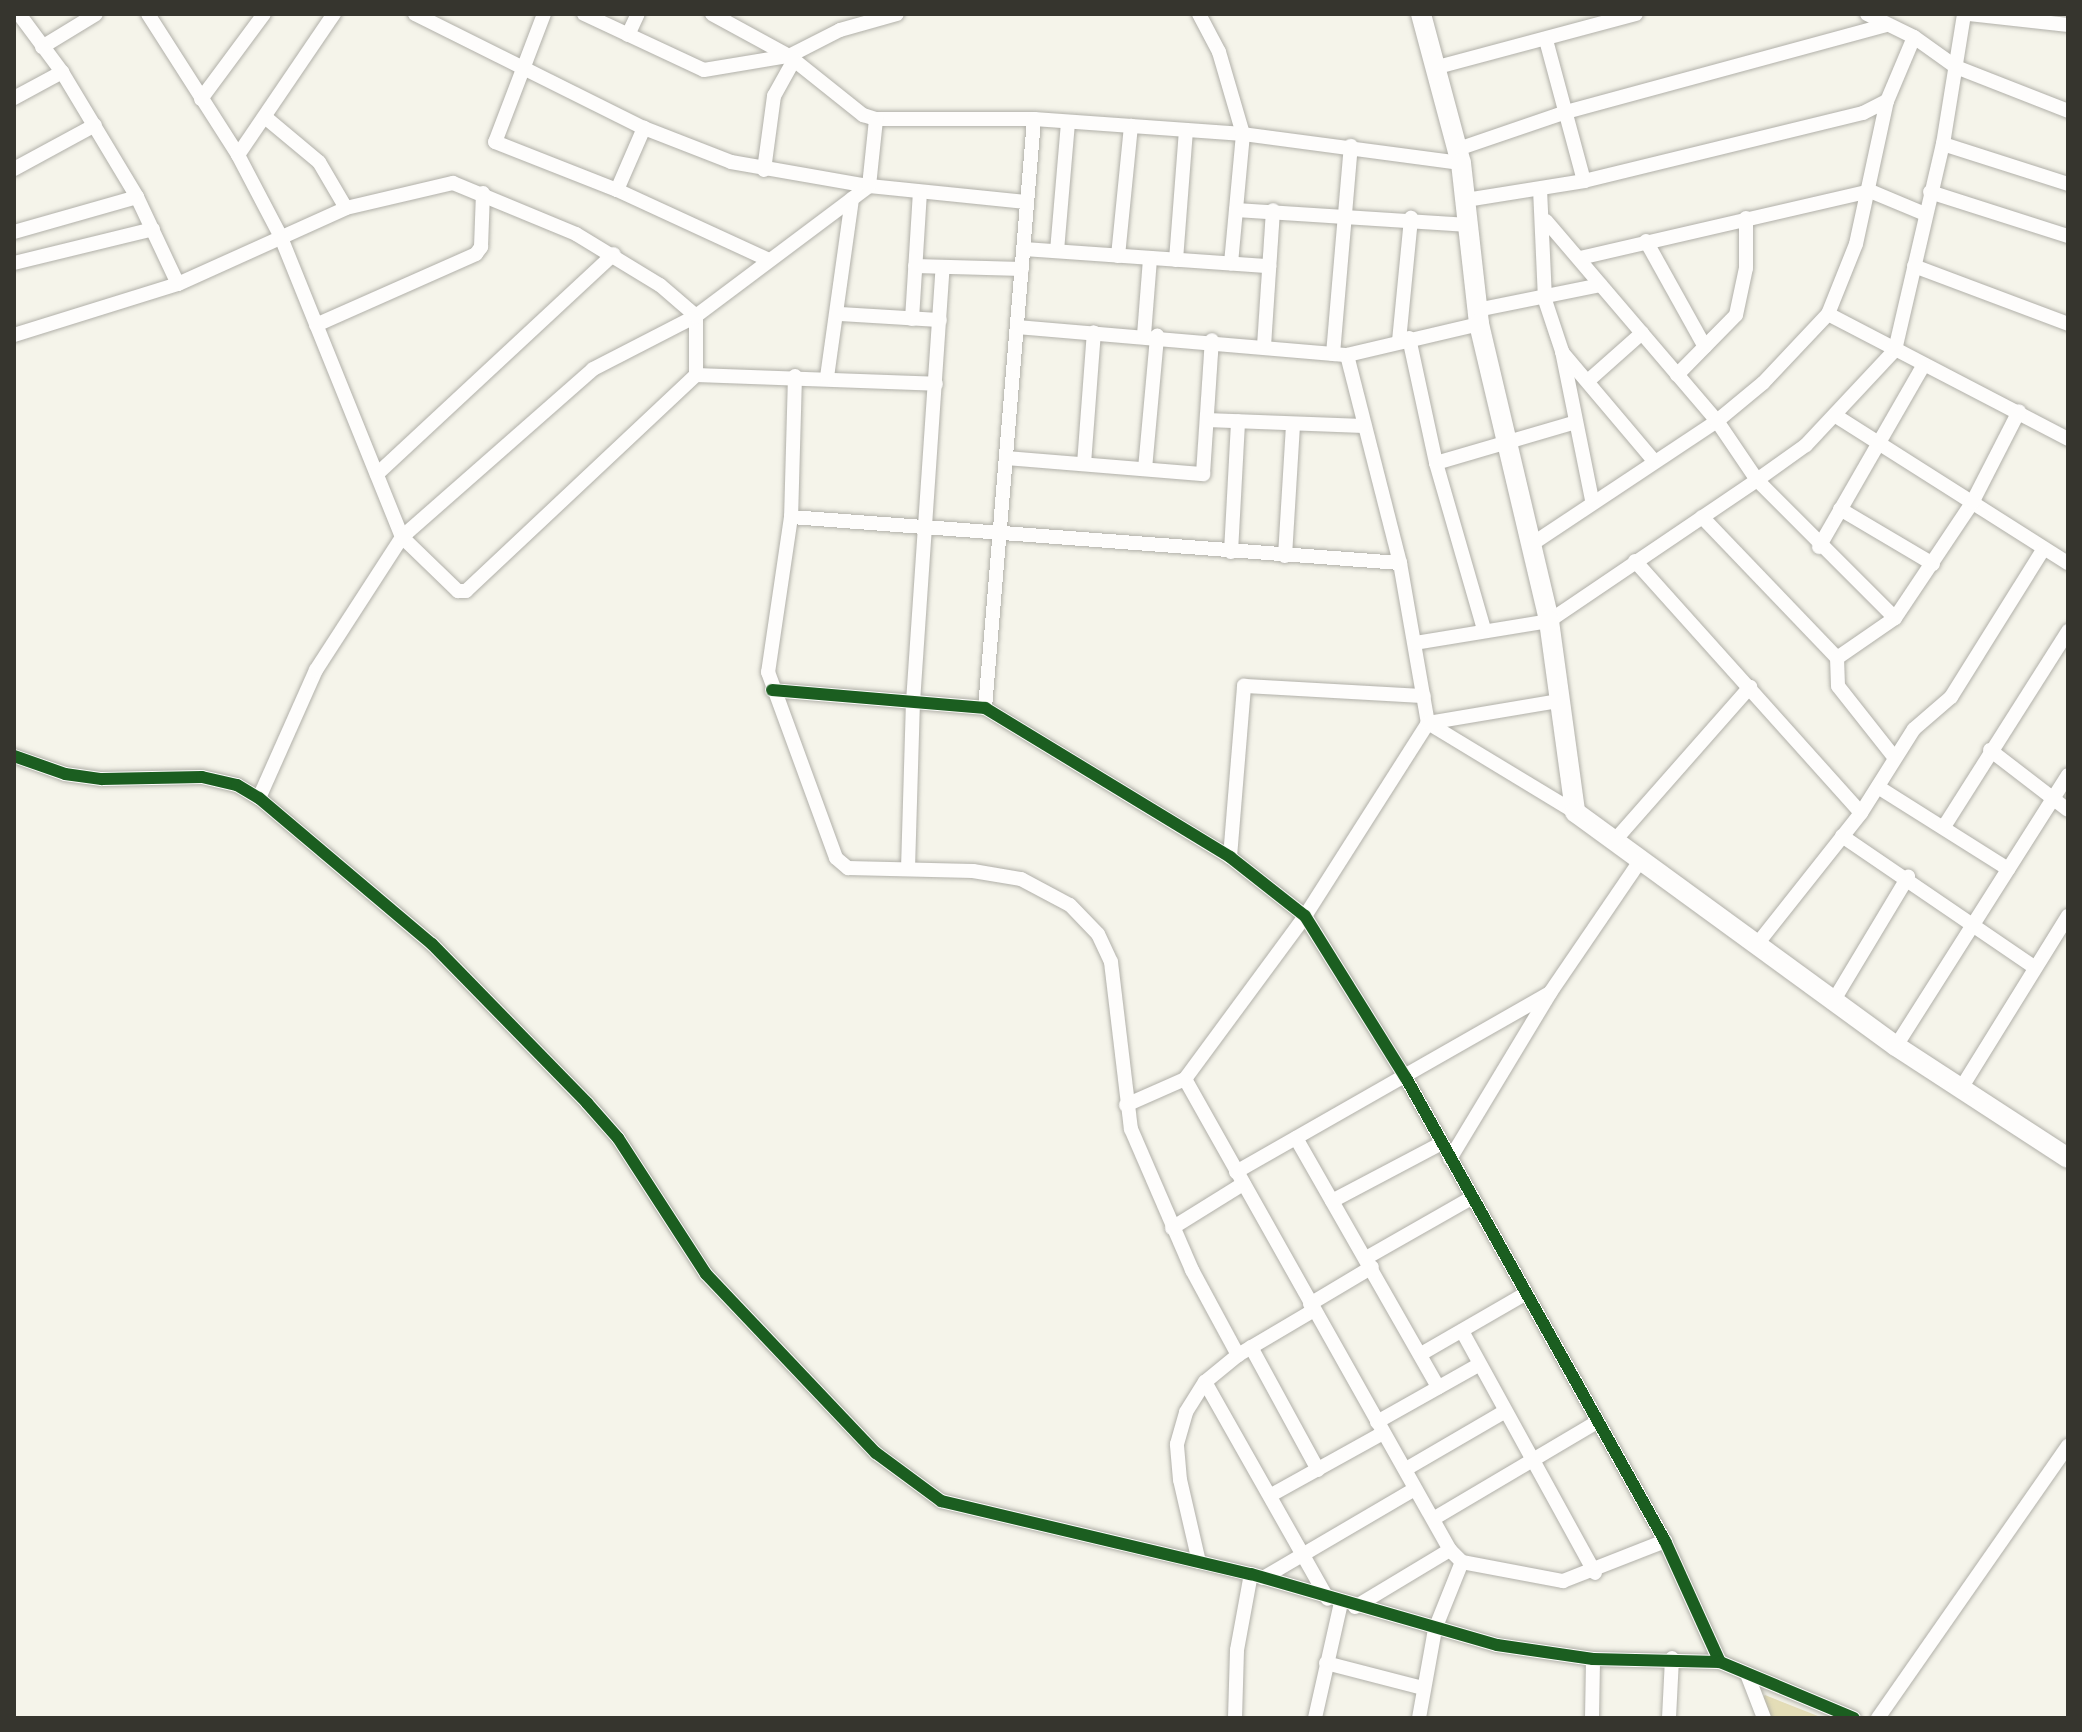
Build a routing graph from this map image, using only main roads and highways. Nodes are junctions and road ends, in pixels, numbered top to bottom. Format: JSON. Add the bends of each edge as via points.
{"nodes":[{"id":1,"x":1421,"y":14,"type":"edge"},
{"id":2,"x":2068,"y":1158,"type":"edge"}],
"edges":[{"from":1,"to":2,"type":"main road","via":[[1460,156],[1478,317],[1549,621],[1575,812],[1896,1046]]}]}
